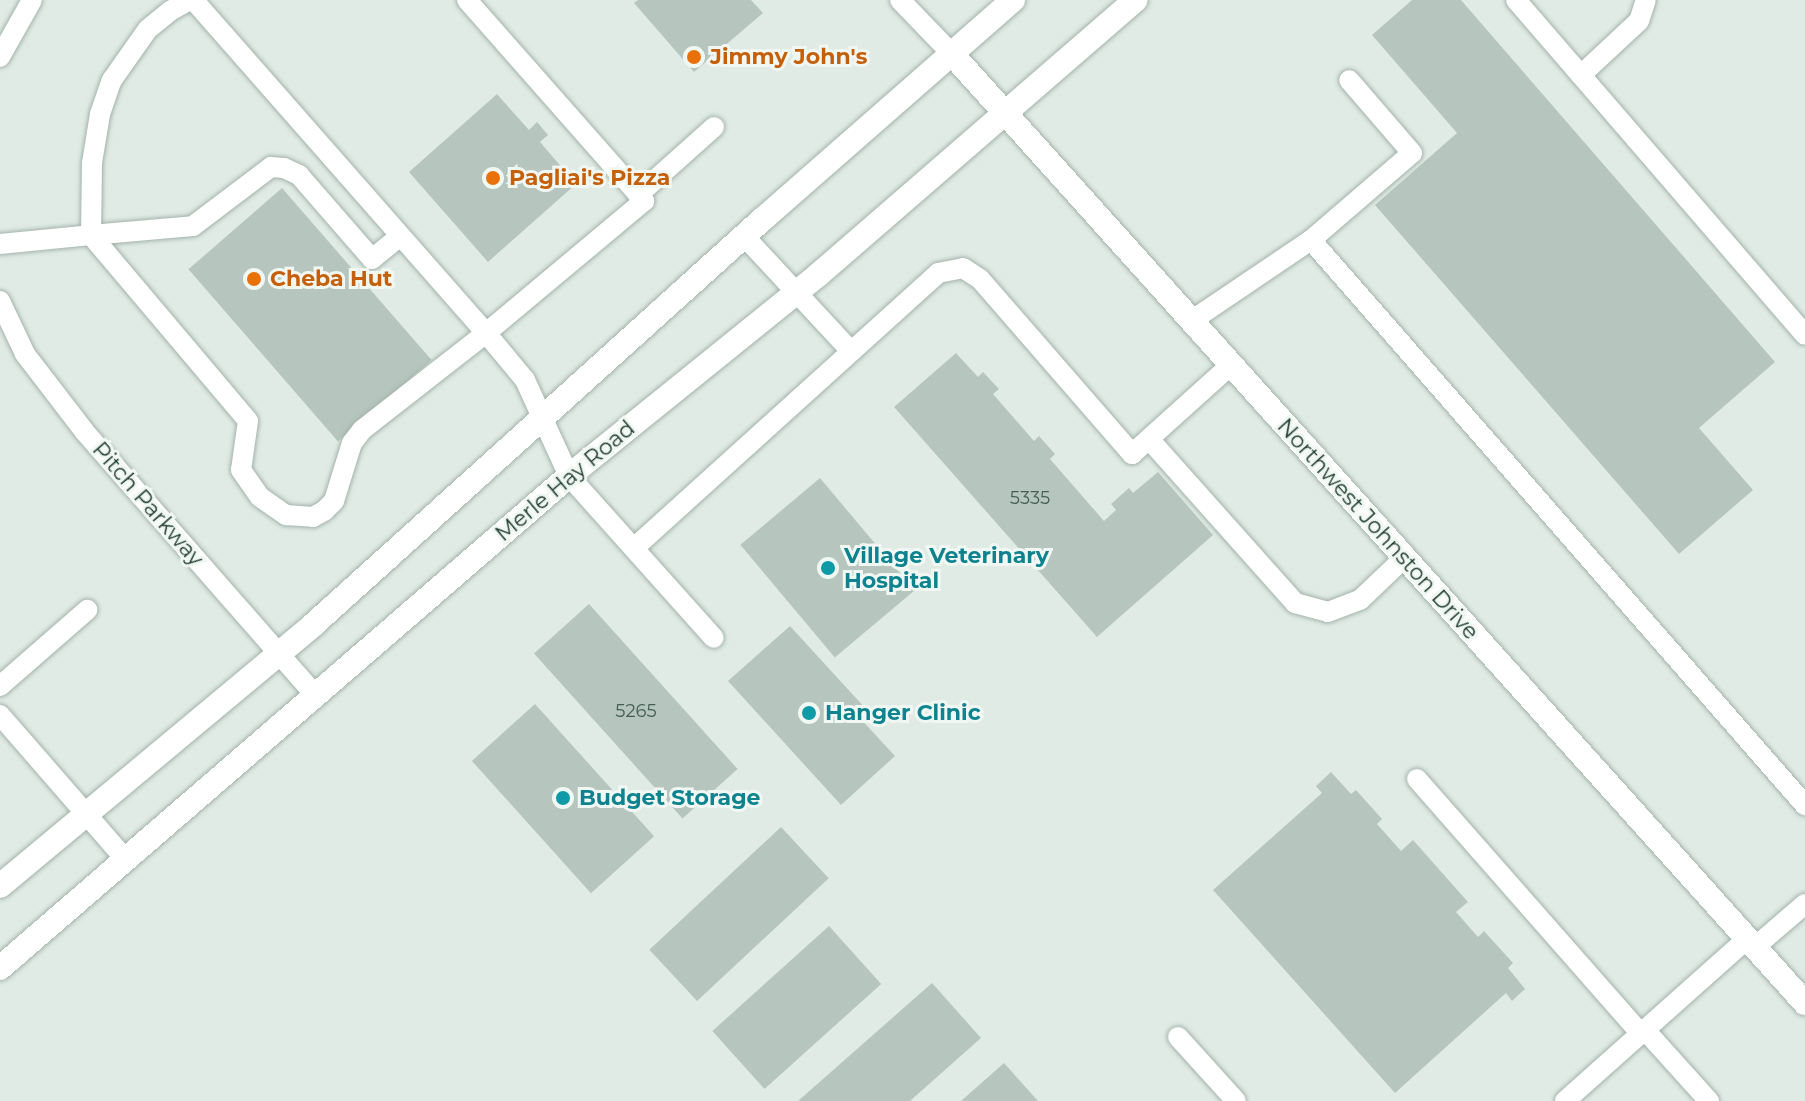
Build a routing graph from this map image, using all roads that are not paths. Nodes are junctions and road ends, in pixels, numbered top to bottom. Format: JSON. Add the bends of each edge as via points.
{"nodes":[{"id":1,"x":32,"y":0,"type":"edge"},
{"id":2,"x":192,"y":0,"type":"edge"},
{"id":3,"x":467,"y":0,"type":"edge"},
{"id":4,"x":900,"y":0,"type":"edge"},
{"id":5,"x":1013,"y":0,"type":"edge"},
{"id":6,"x":1136,"y":0,"type":"edge"},
{"id":7,"x":1516,"y":0,"type":"edge"},
{"id":8,"x":1646,"y":0,"type":"edge"},
{"id":9,"x":952,"y":54,"type":"junction"},
{"id":10,"x":0,"y":57,"type":"edge"},
{"id":11,"x":1581,"y":75,"type":"junction"},
{"id":12,"x":1349,"y":80,"type":"dead end"},
{"id":13,"x":1004,"y":113,"type":"junction"},
{"id":14,"x":714,"y":127,"type":"dead end"},
{"id":15,"x":638,"y":195,"type":"junction"},
{"id":16,"x":91,"y":235,"type":"junction"},
{"id":17,"x":400,"y":236,"type":"junction"},
{"id":18,"x":744,"y":236,"type":"junction"},
{"id":19,"x":1311,"y":240,"type":"junction"},
{"id":20,"x":0,"y":244,"type":"edge"},
{"id":21,"x":795,"y":293,"type":"junction"},
{"id":22,"x":0,"y":301,"type":"edge"},
{"id":23,"x":1191,"y":321,"type":"junction"},
{"id":24,"x":486,"y":333,"type":"junction"},
{"id":25,"x":1805,"y":335,"type":"edge"},
{"id":26,"x":851,"y":351,"type":"junction"},
{"id":27,"x":1231,"y":365,"type":"junction"},
{"id":28,"x":544,"y":418,"type":"junction"},
{"id":29,"x":1149,"y":439,"type":"junction"},
{"id":30,"x":569,"y":476,"type":"junction"},
{"id":31,"x":634,"y":548,"type":"junction"},
{"id":32,"x":1404,"y":558,"type":"junction"},
{"id":33,"x":87,"y":610,"type":"dead end"},
{"id":34,"x":714,"y":638,"type":"dead end"},
{"id":35,"x":279,"y":653,"type":"junction"},
{"id":36,"x":0,"y":686,"type":"edge"},
{"id":37,"x":315,"y":695,"type":"junction"},
{"id":38,"x":0,"y":715,"type":"edge"},
{"id":39,"x":1417,"y":779,"type":"dead end"},
{"id":40,"x":1805,"y":805,"type":"edge"},
{"id":41,"x":86,"y":814,"type":"junction"},
{"id":42,"x":125,"y":859,"type":"junction"},
{"id":43,"x":0,"y":886,"type":"edge"},
{"id":44,"x":1805,"y":904,"type":"edge"},
{"id":45,"x":1751,"y":943,"type":"junction"},
{"id":46,"x":0,"y":968,"type":"edge"},
{"id":47,"x":1805,"y":1003,"type":"edge"},
{"id":48,"x":1643,"y":1032,"type":"junction"},
{"id":49,"x":1178,"y":1037,"type":"dead end"},
{"id":50,"x":1236,"y":1101,"type":"edge"},
{"id":51,"x":1565,"y":1101,"type":"edge"},
{"id":52,"x":1709,"y":1101,"type":"edge"}],
"edges":[{"from":1,"to":10,"type":"lane"},
{"from":2,"to":16,"type":"lane","via":[[148,29],[112,80],[92,163]]},
{"from":2,"to":17,"type":"lane"},
{"from":3,"to":15,"type":"lane"},
{"from":4,"to":9,"type":"lane"},
{"from":5,"to":9,"type":"main road"},
{"from":6,"to":13,"type":"main road","name":"Merle Hay Road"},
{"from":7,"to":11,"type":"lane"},
{"from":8,"to":11,"type":"lane","via":[[1639,21]]},
{"from":9,"to":13,"type":"main road","name":"Northwest Johnston Drive"},
{"from":9,"to":18,"type":"main road"},
{"from":11,"to":25,"type":"lane"},
{"from":12,"to":19,"type":"lane","via":[[1412,153]]},
{"from":13,"to":21,"type":"main road","name":"Merle Hay Road"},
{"from":13,"to":23,"type":"main road","name":"Northwest Johnston Drive"},
{"from":14,"to":15,"type":"lane"},
{"from":15,"to":24,"type":"lane","via":[[644,201]]},
{"from":16,"to":17,"type":"lane","via":[[193,226],[271,167],[299,175],[372,259]]},
{"from":16,"to":20,"type":"lane"},
{"from":16,"to":24,"type":"lane","via":[[248,421],[241,470],[246,481],[274,509],[299,518],[313,517],[334,501],[345,461],[362,430]]},
{"from":17,"to":24,"type":"lane"},
{"from":18,"to":21,"type":"lane"},
{"from":18,"to":28,"type":"main road"},
{"from":19,"to":23,"type":"lane"},
{"from":19,"to":40,"type":"lane"},
{"from":21,"to":26,"type":"lane"},
{"from":21,"to":30,"type":"main road","name":"Merle Hay Road"},
{"from":22,"to":35,"type":"lane","name":"Pitch Parkway","via":[[25,354],[84,431]]},
{"from":23,"to":27,"type":"main road","name":"Northwest Johnston Drive"},
{"from":24,"to":28,"type":"lane","via":[[525,380]]},
{"from":26,"to":29,"type":"lane","via":[[938,273],[963,268],[980,279],[1132,454]]},
{"from":26,"to":31,"type":"lane"},
{"from":27,"to":29,"type":"lane"},
{"from":27,"to":32,"type":"main road","name":"Northwest Johnston Drive"},
{"from":28,"to":30,"type":"lane"},
{"from":28,"to":35,"type":"main road"},
{"from":29,"to":32,"type":"lane","via":[[1295,603],[1328,612],[1360,600]]},
{"from":30,"to":31,"type":"lane"},
{"from":30,"to":37,"type":"main road","name":"Merle Hay Road"},
{"from":31,"to":34,"type":"lane"},
{"from":32,"to":45,"type":"main road","name":"Northwest Johnston Drive"},
{"from":33,"to":36,"type":"lane"},
{"from":35,"to":37,"type":"lane","name":"Pitch Parkway"},
{"from":35,"to":41,"type":"main road"},
{"from":37,"to":42,"type":"main road","name":"Merle Hay Road"},
{"from":38,"to":41,"type":"lane"},
{"from":39,"to":48,"type":"lane"},
{"from":41,"to":42,"type":"lane"},
{"from":41,"to":43,"type":"main road"},
{"from":42,"to":46,"type":"main road","name":"Merle Hay Road"},
{"from":44,"to":45,"type":"lane"},
{"from":45,"to":47,"type":"main road","name":"Northwest Johnston Drive"},
{"from":45,"to":48,"type":"lane"},
{"from":48,"to":51,"type":"lane"},
{"from":48,"to":52,"type":"lane"},
{"from":49,"to":50,"type":"lane"}]}
